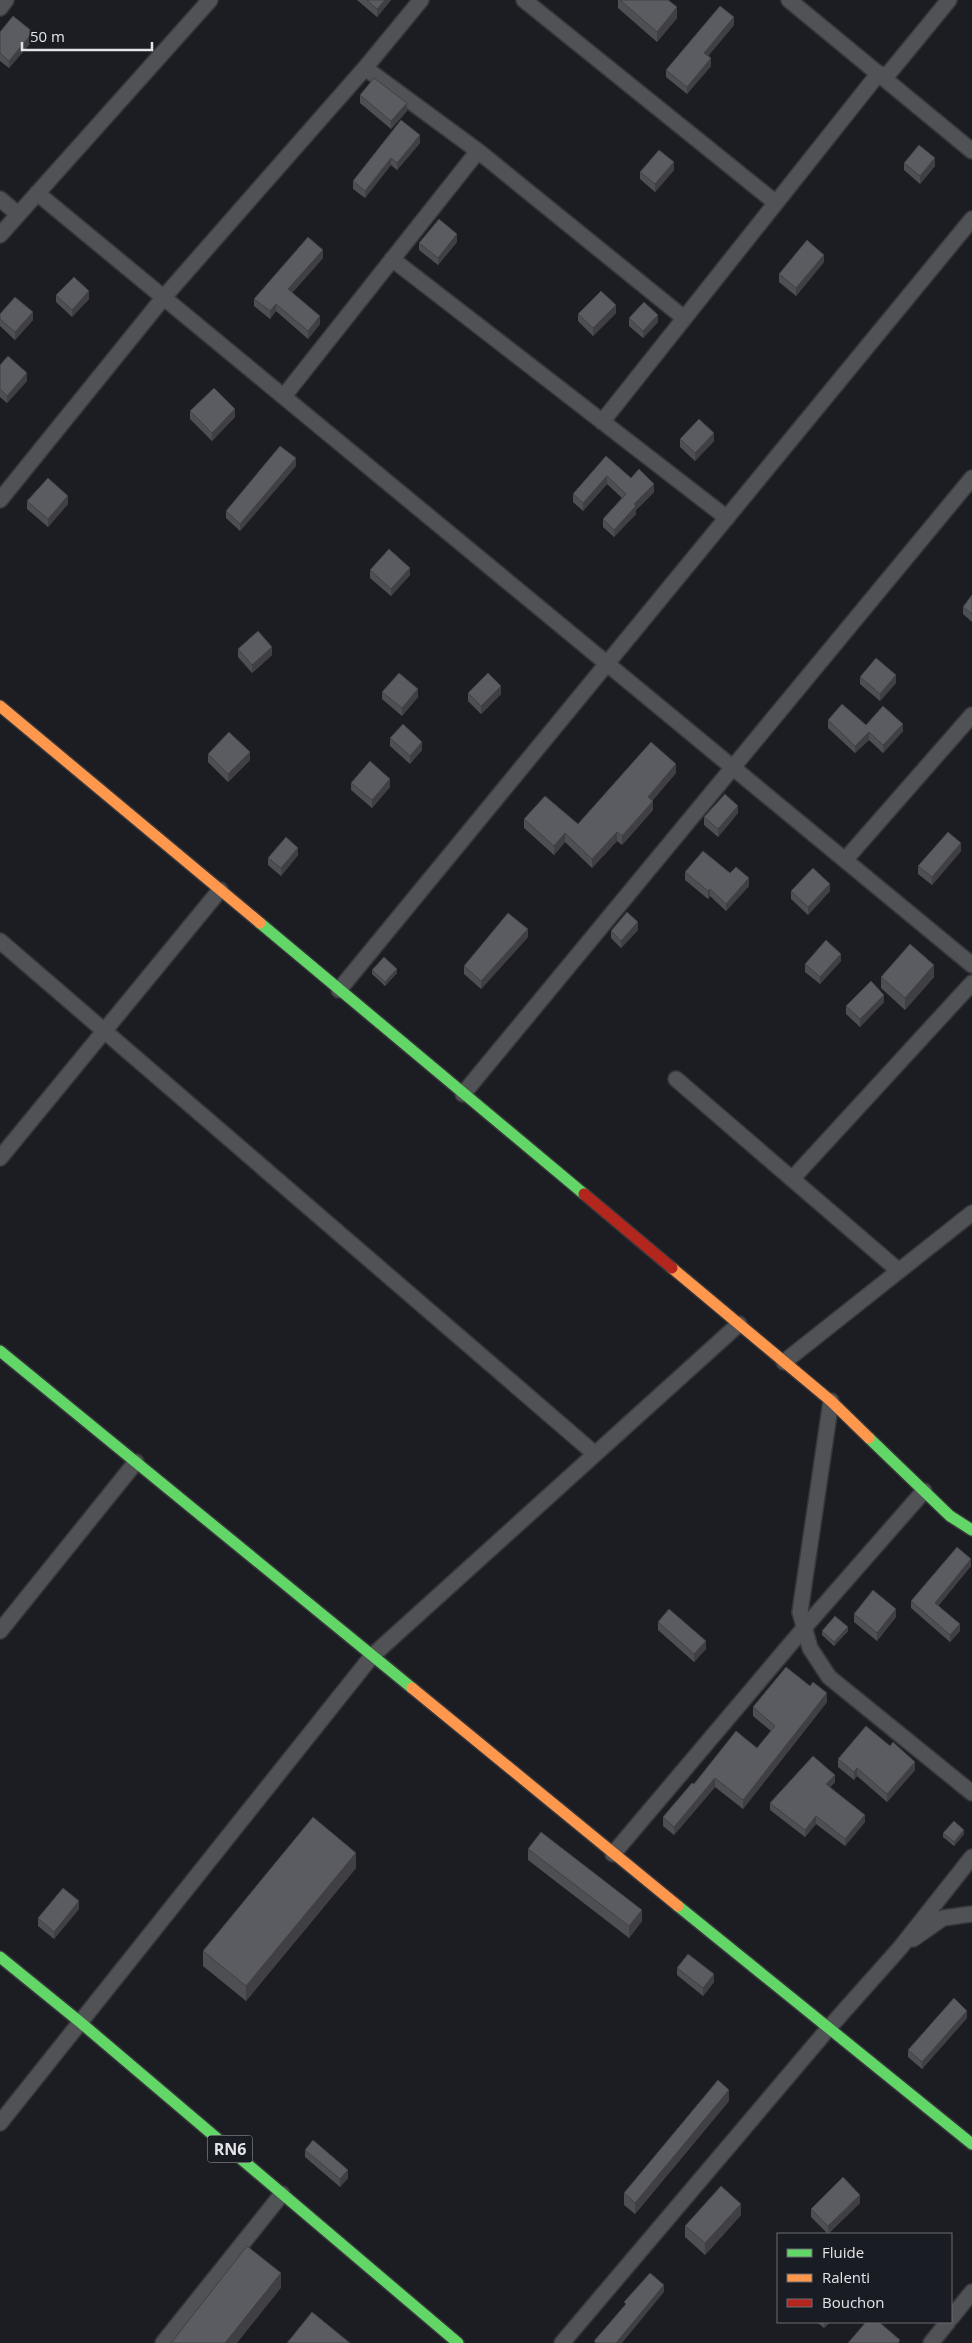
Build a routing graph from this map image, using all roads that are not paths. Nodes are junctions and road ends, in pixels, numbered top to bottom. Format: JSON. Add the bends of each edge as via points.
{"nodes":[{"id":1,"x":6,"y":0,"type":"edge"},
{"id":2,"x":210,"y":0,"type":"edge"},
{"id":3,"x":421,"y":0,"type":"edge"},
{"id":4,"x":524,"y":0,"type":"edge"},
{"id":5,"x":790,"y":0,"type":"edge"},
{"id":6,"x":949,"y":0,"type":"edge"},
{"id":7,"x":0,"y":8,"type":"edge"},
{"id":8,"x":364,"y":68,"type":"junction"},
{"id":9,"x":882,"y":75,"type":"junction"},
{"id":10,"x":478,"y":151,"type":"junction"},
{"id":11,"x":972,"y":151,"type":"edge"},
{"id":12,"x":37,"y":193,"type":"junction"},
{"id":13,"x":0,"y":199,"type":"edge"},
{"id":14,"x":776,"y":202,"type":"junction"},
{"id":15,"x":18,"y":214,"type":"junction"},
{"id":16,"x":972,"y":219,"type":"edge"},
{"id":17,"x":0,"y":235,"type":"edge"},
{"id":18,"x":392,"y":259,"type":"junction"},
{"id":19,"x":164,"y":297,"type":"junction"},
{"id":20,"x":684,"y":318,"type":"junction"},
{"id":21,"x":284,"y":396,"type":"junction"},
{"id":22,"x":602,"y":422,"type":"junction"},
{"id":23,"x":972,"y":478,"type":"edge"},
{"id":24,"x":0,"y":500,"type":"edge"},
{"id":25,"x":727,"y":518,"type":"junction"},
{"id":26,"x":607,"y":664,"type":"junction"},
{"id":27,"x":0,"y":706,"type":"edge"},
{"id":28,"x":972,"y":715,"type":"edge"},
{"id":29,"x":733,"y":768,"type":"junction"},
{"id":30,"x":845,"y":860,"type":"junction"},
{"id":31,"x":220,"y":890,"type":"junction"},
{"id":32,"x":0,"y":941,"type":"edge"},
{"id":33,"x":972,"y":966,"type":"edge"},
{"id":34,"x":972,"y":983,"type":"edge"},
{"id":35,"x":340,"y":990,"type":"junction"},
{"id":36,"x":104,"y":1031,"type":"junction"},
{"id":37,"x":676,"y":1079,"type":"dead end"},
{"id":38,"x":463,"y":1094,"type":"junction"},
{"id":39,"x":0,"y":1158,"type":"edge"},
{"id":40,"x":792,"y":1179,"type":"junction"},
{"id":41,"x":972,"y":1213,"type":"edge"},
{"id":42,"x":898,"y":1271,"type":"junction"},
{"id":43,"x":739,"y":1324,"type":"junction"},
{"id":44,"x":0,"y":1351,"type":"edge"},
{"id":45,"x":784,"y":1362,"type":"junction"},
{"id":46,"x":831,"y":1401,"type":"junction"},
{"id":47,"x":595,"y":1454,"type":"junction"},
{"id":48,"x":136,"y":1462,"type":"junction"},
{"id":49,"x":924,"y":1491,"type":"junction"},
{"id":50,"x":972,"y":1530,"type":"edge"},
{"id":51,"x":804,"y":1628,"type":"junction"},
{"id":52,"x":0,"y":1631,"type":"edge"},
{"id":53,"x":372,"y":1656,"type":"junction"},
{"id":54,"x":972,"y":1793,"type":"edge"},
{"id":55,"x":614,"y":1854,"type":"junction"},
{"id":56,"x":972,"y":1857,"type":"edge"},
{"id":57,"x":972,"y":1914,"type":"edge"},
{"id":58,"x":900,"y":1948,"type":"junction"},
{"id":59,"x":0,"y":1957,"type":"edge"},
{"id":60,"x":80,"y":2022,"type":"junction"},
{"id":61,"x":828,"y":2030,"type":"junction"},
{"id":62,"x":0,"y":2123,"type":"edge"},
{"id":63,"x":972,"y":2144,"type":"edge"},
{"id":64,"x":282,"y":2194,"type":"junction"},
{"id":65,"x":972,"y":2292,"type":"edge"},
{"id":66,"x":952,"y":2317,"type":"edge"},
{"id":67,"x":947,"y":2323,"type":"edge"},
{"id":68,"x":163,"y":2343,"type":"edge"},
{"id":69,"x":458,"y":2343,"type":"edge"},
{"id":70,"x":562,"y":2343,"type":"edge"},
{"id":71,"x":931,"y":2343,"type":"edge"}],
"edges":[{"from":1,"to":7,"type":"street"},
{"from":2,"to":12,"type":"street"},
{"from":3,"to":8,"type":"street"},
{"from":4,"to":14,"type":"street"},
{"from":5,"to":9,"type":"street"},
{"from":6,"to":9,"type":"street"},
{"from":8,"to":10,"type":"street"},
{"from":8,"to":19,"type":"street"},
{"from":9,"to":11,"type":"street"},
{"from":9,"to":14,"type":"street"},
{"from":10,"to":18,"type":"street"},
{"from":10,"to":20,"type":"street"},
{"from":12,"to":15,"type":"street"},
{"from":12,"to":19,"type":"street"},
{"from":13,"to":15,"type":"street"},
{"from":14,"to":20,"type":"street"},
{"from":15,"to":17,"type":"street"},
{"from":16,"to":25,"type":"street"},
{"from":18,"to":21,"type":"street"},
{"from":18,"to":22,"type":"street"},
{"from":19,"to":21,"type":"street"},
{"from":19,"to":24,"type":"street"},
{"from":20,"to":22,"type":"street"},
{"from":21,"to":26,"type":"street"},
{"from":22,"to":25,"type":"street"},
{"from":23,"to":29,"type":"street"},
{"from":25,"to":26,"type":"street"},
{"from":26,"to":29,"type":"street"},
{"from":26,"to":35,"type":"street"},
{"from":27,"to":31,"type":"street"},
{"from":28,"to":30,"type":"street"},
{"from":29,"to":30,"type":"street"},
{"from":29,"to":38,"type":"street"},
{"from":30,"to":33,"type":"street"},
{"from":31,"to":35,"type":"street"},
{"from":31,"to":36,"type":"street"},
{"from":32,"to":36,"type":"street"},
{"from":34,"to":40,"type":"street"},
{"from":35,"to":38,"type":"street"},
{"from":36,"to":39,"type":"street"},
{"from":36,"to":47,"type":"street"},
{"from":37,"to":40,"type":"street"},
{"from":38,"to":43,"type":"street"},
{"from":40,"to":42,"type":"street"},
{"from":41,"to":42,"type":"street"},
{"from":42,"to":45,"type":"street"},
{"from":43,"to":45,"type":"street"},
{"from":43,"to":47,"type":"street"},
{"from":44,"to":48,"type":"street"},
{"from":45,"to":46,"type":"street"},
{"from":46,"to":49,"type":"street"},
{"from":46,"to":51,"type":"street","via":[[800,1612]]},
{"from":47,"to":53,"type":"street"},
{"from":48,"to":52,"type":"street"},
{"from":48,"to":53,"type":"street"},
{"from":49,"to":50,"type":"street","via":[[950,1516]]},
{"from":49,"to":51,"type":"street"},
{"from":51,"to":54,"type":"street","via":[[810,1648],[829,1677]]},
{"from":51,"to":55,"type":"street"},
{"from":53,"to":55,"type":"street"},
{"from":53,"to":60,"type":"street"},
{"from":55,"to":61,"type":"street"},
{"from":56,"to":58,"type":"street"},
{"from":57,"to":58,"type":"street","via":[[943,1918]]},
{"from":58,"to":61,"type":"street"},
{"from":59,"to":60,"type":"street","number":"RN6"},
{"from":60,"to":62,"type":"street"},
{"from":60,"to":64,"type":"street","number":"RN6"},
{"from":61,"to":63,"type":"street"},
{"from":61,"to":70,"type":"street"},
{"from":64,"to":68,"type":"street"},
{"from":64,"to":69,"type":"street","number":"RN6"},
{"from":65,"to":66,"type":"street"},
{"from":67,"to":71,"type":"street"}]}
